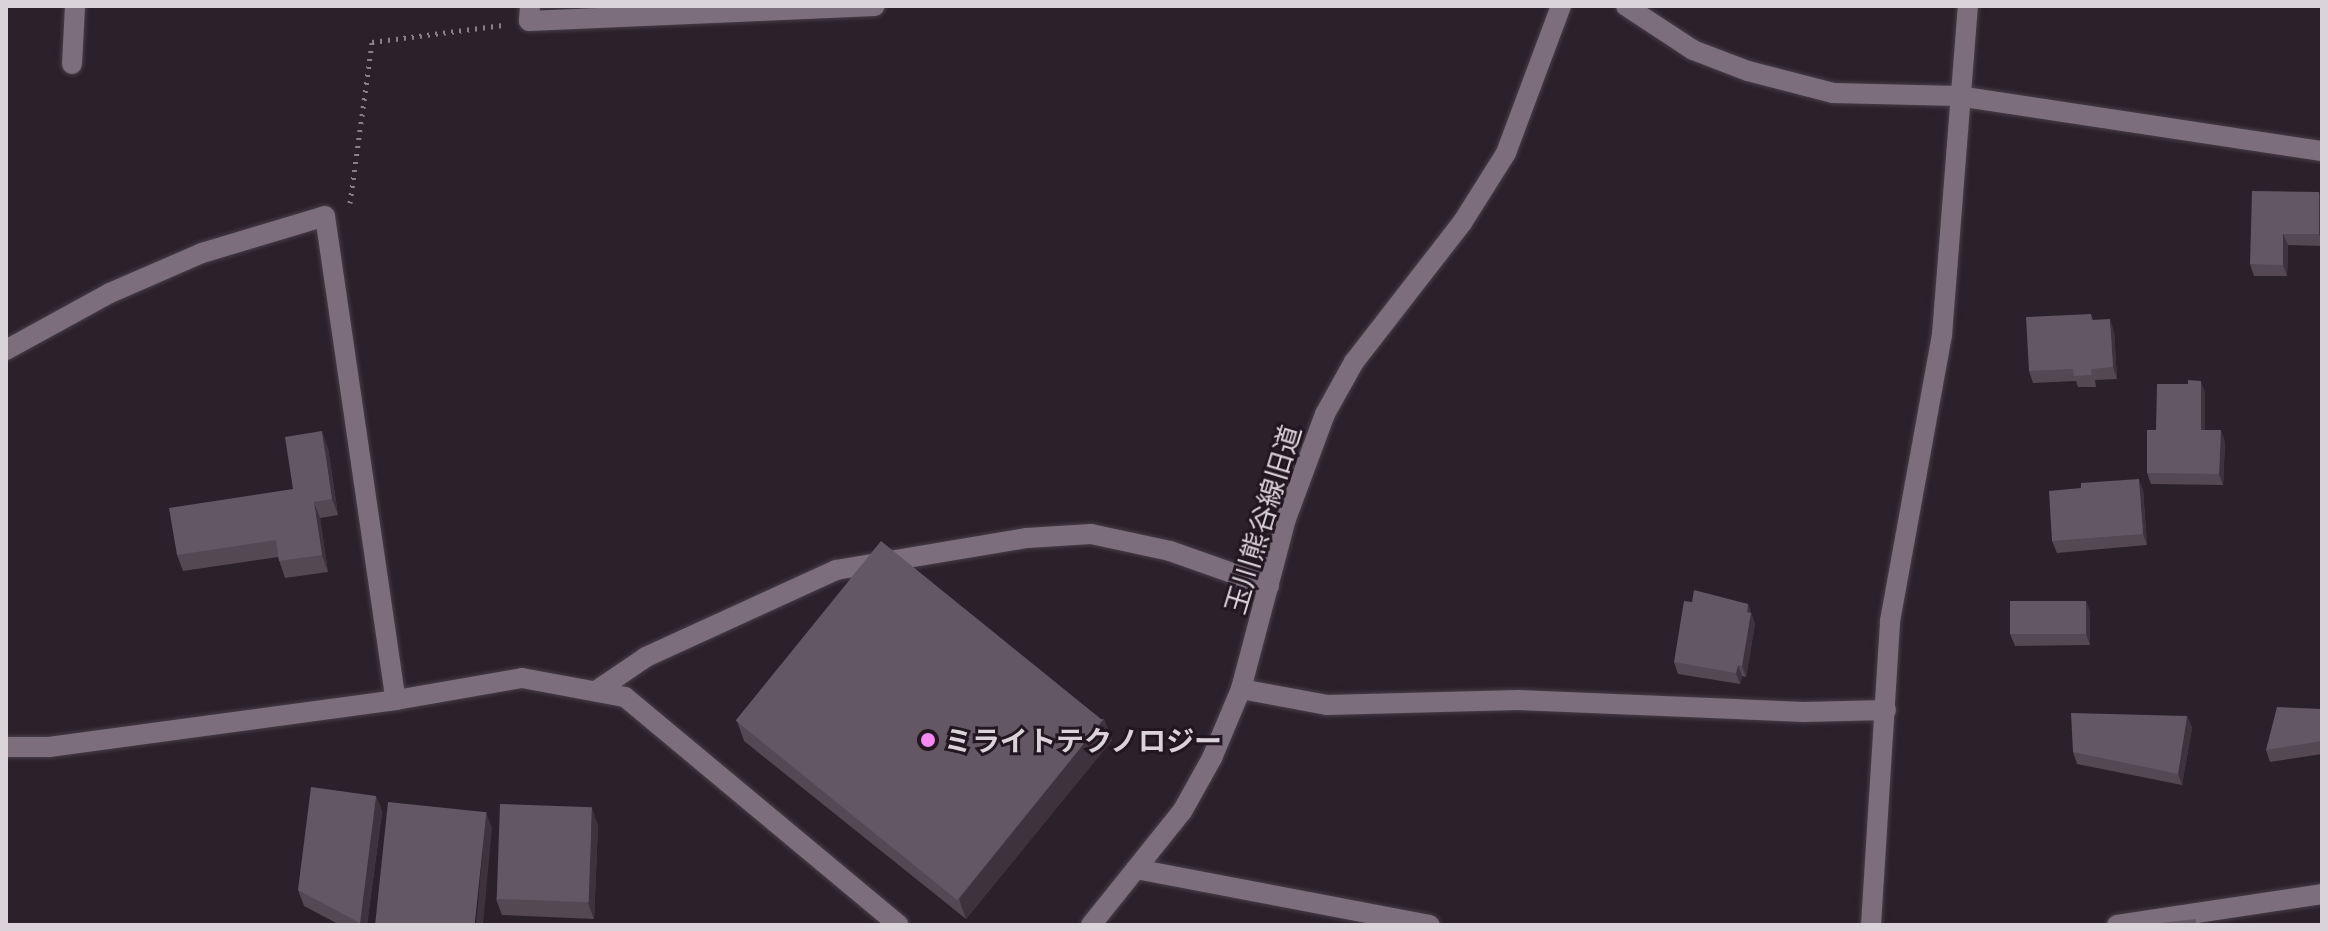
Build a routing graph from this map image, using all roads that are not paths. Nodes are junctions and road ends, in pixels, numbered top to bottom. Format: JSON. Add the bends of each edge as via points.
{"nodes":[{"id":1,"x":75,"y":6,"type":"edge"},
{"id":2,"x":875,"y":6,"type":"edge"},
{"id":3,"x":1561,"y":6,"type":"edge"},
{"id":4,"x":1626,"y":6,"type":"edge"},
{"id":5,"x":1968,"y":6,"type":"edge"},
{"id":6,"x":529,"y":14,"type":"edge"},
{"id":7,"x":72,"y":64,"type":"dead end"},
{"id":8,"x":1958,"y":96,"type":"junction"},
{"id":9,"x":2322,"y":151,"type":"edge"},
{"id":10,"x":6,"y":350,"type":"edge"},
{"id":11,"x":1269,"y":586,"type":"junction"},
{"id":12,"x":1241,"y":689,"type":"junction"},
{"id":13,"x":596,"y":691,"type":"junction"},
{"id":14,"x":396,"y":700,"type":"junction"},
{"id":15,"x":1886,"y":710,"type":"junction"},
{"id":16,"x":6,"y":747,"type":"edge"},
{"id":17,"x":1136,"y":869,"type":"junction"},
{"id":18,"x":2322,"y":894,"type":"edge"},
{"id":19,"x":899,"y":925,"type":"edge"},
{"id":20,"x":1091,"y":925,"type":"edge"},
{"id":21,"x":1430,"y":925,"type":"edge"},
{"id":22,"x":1871,"y":925,"type":"edge"},
{"id":23,"x":2117,"y":925,"type":"edge"}],
"edges":[{"from":1,"to":7,"type":"street"},
{"from":2,"to":6,"type":"street"},
{"from":3,"to":11,"type":"street","name":"玉川熊谷線旧道","via":[[1506,153],[1462,223],[1354,362],[1325,414],[1286,519]]},
{"from":4,"to":8,"type":"street","via":[[1693,50],[1748,71],[1833,93]]},
{"from":5,"to":8,"type":"street"},
{"from":8,"to":9,"type":"street"},
{"from":8,"to":15,"type":"street","via":[[1942,335],[1890,621]]},
{"from":10,"to":14,"type":"street","via":[[110,293],[202,253],[325,216]]},
{"from":11,"to":12,"type":"street","name":"玉川熊谷線旧道"},
{"from":11,"to":13,"type":"street","via":[[1170,551],[1091,534],[1027,538],[836,570],[646,657]]},
{"from":12,"to":15,"type":"street","via":[[1327,705],[1518,700],[1804,712]]},
{"from":12,"to":17,"type":"street","name":"玉川熊谷線旧道","via":[[1183,810]]},
{"from":13,"to":14,"type":"street","via":[[522,678]]},
{"from":13,"to":19,"type":"street","via":[[625,697]]},
{"from":14,"to":16,"type":"street","via":[[49,747]]},
{"from":15,"to":22,"type":"street"},
{"from":17,"to":20,"type":"street","name":"玉川熊谷線旧道"},
{"from":17,"to":21,"type":"street"},
{"from":18,"to":23,"type":"street"}]}
